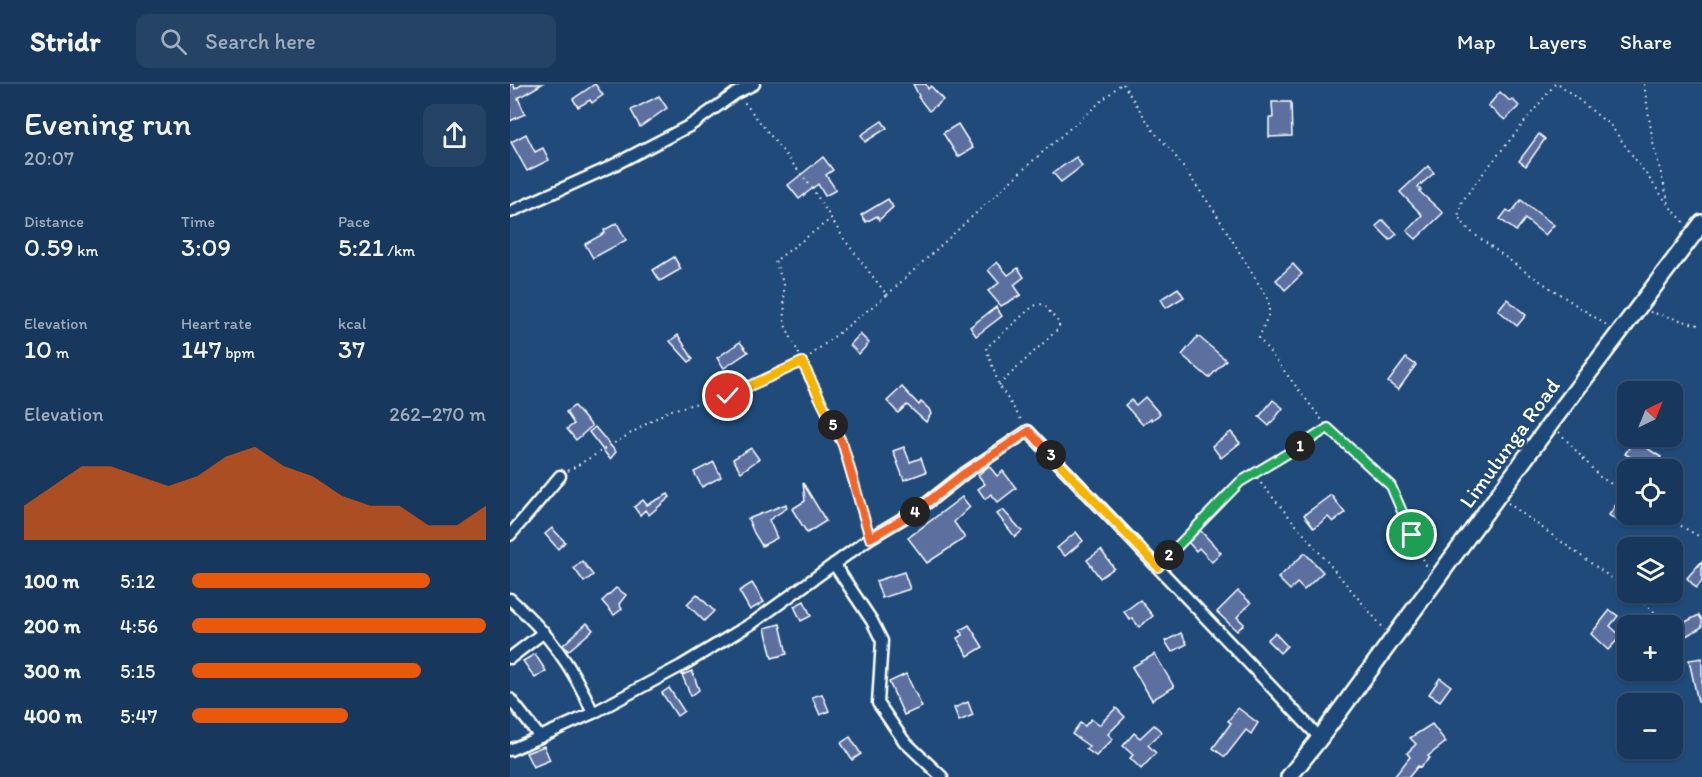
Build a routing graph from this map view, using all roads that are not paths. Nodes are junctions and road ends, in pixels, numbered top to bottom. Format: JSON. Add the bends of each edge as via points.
{"nodes":[{"id":1,"x":754,"y":84,"type":"edge"},
{"id":2,"x":510,"y":212,"type":"edge"},
{"id":3,"x":1698,"y":228,"type":"edge"},
{"id":4,"x":560,"y":476,"type":"road end"},
{"id":5,"x":510,"y":535,"type":"edge"},
{"id":6,"x":834,"y":564,"type":"junction"},
{"id":7,"x":510,"y":599,"type":"edge"},
{"id":8,"x":544,"y":632,"type":"junction"},
{"id":9,"x":510,"y":658,"type":"edge"},
{"id":10,"x":510,"y":699,"type":"edge"},
{"id":11,"x":593,"y":713,"type":"junction"},
{"id":12,"x":540,"y":738,"type":"junction"},
{"id":13,"x":1320,"y":738,"type":"junction"},
{"id":14,"x":510,"y":750,"type":"edge"},
{"id":15,"x":942,"y":777,"type":"edge"},
{"id":16,"x":1288,"y":777,"type":"edge"}],
"edges":[{"from":1,"to":2,"type":"street","via":[[691,125]]},
{"from":3,"to":13,"type":"main road","name":"Limulunga Road"},
{"from":4,"to":5,"type":"street"},
{"from":6,"to":11,"type":"street","via":[[754,622]]},
{"from":6,"to":13,"type":"street","via":[[1029,431]]},
{"from":6,"to":15,"type":"street","via":[[882,641],[878,703],[904,741]]},
{"from":7,"to":8,"type":"street"},
{"from":8,"to":9,"type":"street"},
{"from":8,"to":11,"type":"street","via":[[567,664]]},
{"from":10,"to":12,"type":"street"},
{"from":11,"to":12,"type":"street"},
{"from":12,"to":14,"type":"street"},
{"from":13,"to":16,"type":"main road","name":"Limulunga Road"}]}
